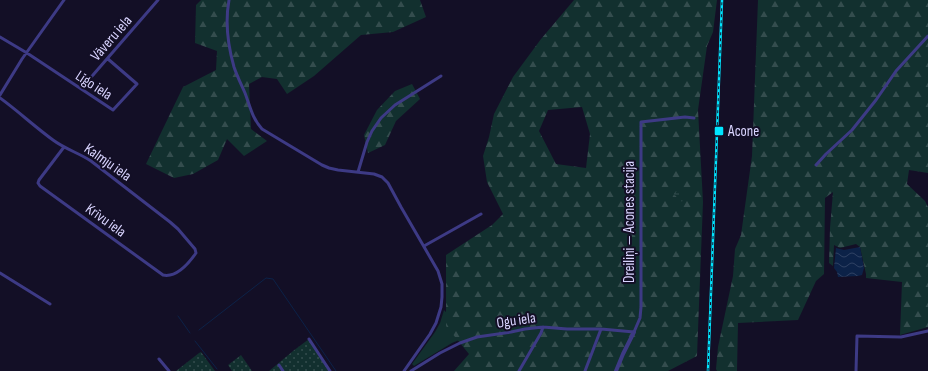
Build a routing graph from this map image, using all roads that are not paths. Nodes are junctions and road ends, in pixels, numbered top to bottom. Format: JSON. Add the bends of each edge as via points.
{"nodes":[{"id":1,"x":64,"y":0,"type":"edge"},
{"id":2,"x":158,"y":0,"type":"edge"},
{"id":3,"x":229,"y":0,"type":"edge"},
{"id":4,"x":928,"y":36,"type":"edge"},
{"id":5,"x":0,"y":37,"type":"edge"},
{"id":6,"x":27,"y":52,"type":"junction"},
{"id":7,"x":108,"y":59,"type":"junction"},
{"id":8,"x":441,"y":76,"type":"dead end"},
{"id":9,"x":80,"y":88,"type":"junction"},
{"id":10,"x":0,"y":95,"type":"edge"},
{"id":11,"x":0,"y":98,"type":"edge"},
{"id":12,"x":694,"y":118,"type":"dead end"},
{"id":13,"x":64,"y":147,"type":"junction"},
{"id":14,"x":816,"y":165,"type":"dead end"},
{"id":15,"x":358,"y":172,"type":"junction"},
{"id":16,"x":481,"y":214,"type":"dead end"},
{"id":17,"x":424,"y":246,"type":"junction"},
{"id":18,"x":196,"y":253,"type":"joint"},
{"id":19,"x":0,"y":273,"type":"edge"},
{"id":20,"x":50,"y":304,"type":"dead end"},
{"id":21,"x":543,"y":327,"type":"junction"},
{"id":22,"x":601,"y":329,"type":"junction"},
{"id":23,"x":928,"y":331,"type":"edge"},
{"id":24,"x":634,"y":332,"type":"junction"},
{"id":25,"x":309,"y":339,"type":"dead end"},
{"id":26,"x":159,"y":359,"type":"dead end"},
{"id":27,"x":279,"y":365,"type":"dead end"},
{"id":28,"x":169,"y":371,"type":"edge"},
{"id":29,"x":283,"y":371,"type":"edge"},
{"id":30,"x":330,"y":371,"type":"edge"},
{"id":31,"x":404,"y":371,"type":"edge"},
{"id":32,"x":410,"y":371,"type":"edge"},
{"id":33,"x":519,"y":371,"type":"edge"},
{"id":34,"x":586,"y":371,"type":"edge"},
{"id":35,"x":616,"y":371,"type":"edge"},
{"id":36,"x":856,"y":371,"type":"edge"}],
"edges":[{"from":1,"to":6,"type":"street"},
{"from":2,"to":7,"type":"street","name":"Vāveru iela"},
{"from":3,"to":15,"type":"street","via":[[227,18],[232,56],[238,79],[257,123],[322,165]]},
{"from":4,"to":14,"type":"street","via":[[896,71],[852,130]]},
{"from":5,"to":6,"type":"street","name":"Līgo iela"},
{"from":6,"to":9,"type":"street","name":"Līgo iela"},
{"from":6,"to":10,"type":"street"},
{"from":7,"to":9,"type":"street","name":"Vāveru iela"},
{"from":7,"to":9,"type":"street","name":"Līgo iela","via":[[137,84],[113,110]]},
{"from":8,"to":15,"type":"street","via":[[395,105],[381,118],[367,142]]},
{"from":11,"to":13,"type":"street","name":"Kalmju iela"},
{"from":12,"to":24,"type":"street","name":"Dreiliņi — Acones stacija","via":[[641,122],[641,307],[640,318]]},
{"from":13,"to":18,"type":"street","name":"Kalmju iela","via":[[91,161],[170,222],[196,249]]},
{"from":13,"to":18,"type":"street","name":"Krīvu iela","via":[[39,180],[40,186],[163,275],[168,276],[179,271]]},
{"from":15,"to":17,"type":"street","via":[[374,174],[388,183]]},
{"from":16,"to":17,"type":"street"},
{"from":17,"to":31,"type":"street","via":[[442,284],[441,307],[430,334]]},
{"from":19,"to":20,"type":"street"},
{"from":21,"to":22,"type":"street","name":"Ogu iela"},
{"from":21,"to":32,"type":"street","name":"Ogu iela","via":[[466,340]]},
{"from":21,"to":33,"type":"street"},
{"from":22,"to":24,"type":"street","name":"Ogu iela"},
{"from":22,"to":34,"type":"street"},
{"from":23,"to":36,"type":"street","via":[[901,337],[857,336]]},
{"from":24,"to":35,"type":"street","name":"Dreiliņi — Acones stacija"},
{"from":25,"to":30,"type":"street"},
{"from":26,"to":28,"type":"street"},
{"from":27,"to":29,"type":"street"}]}
